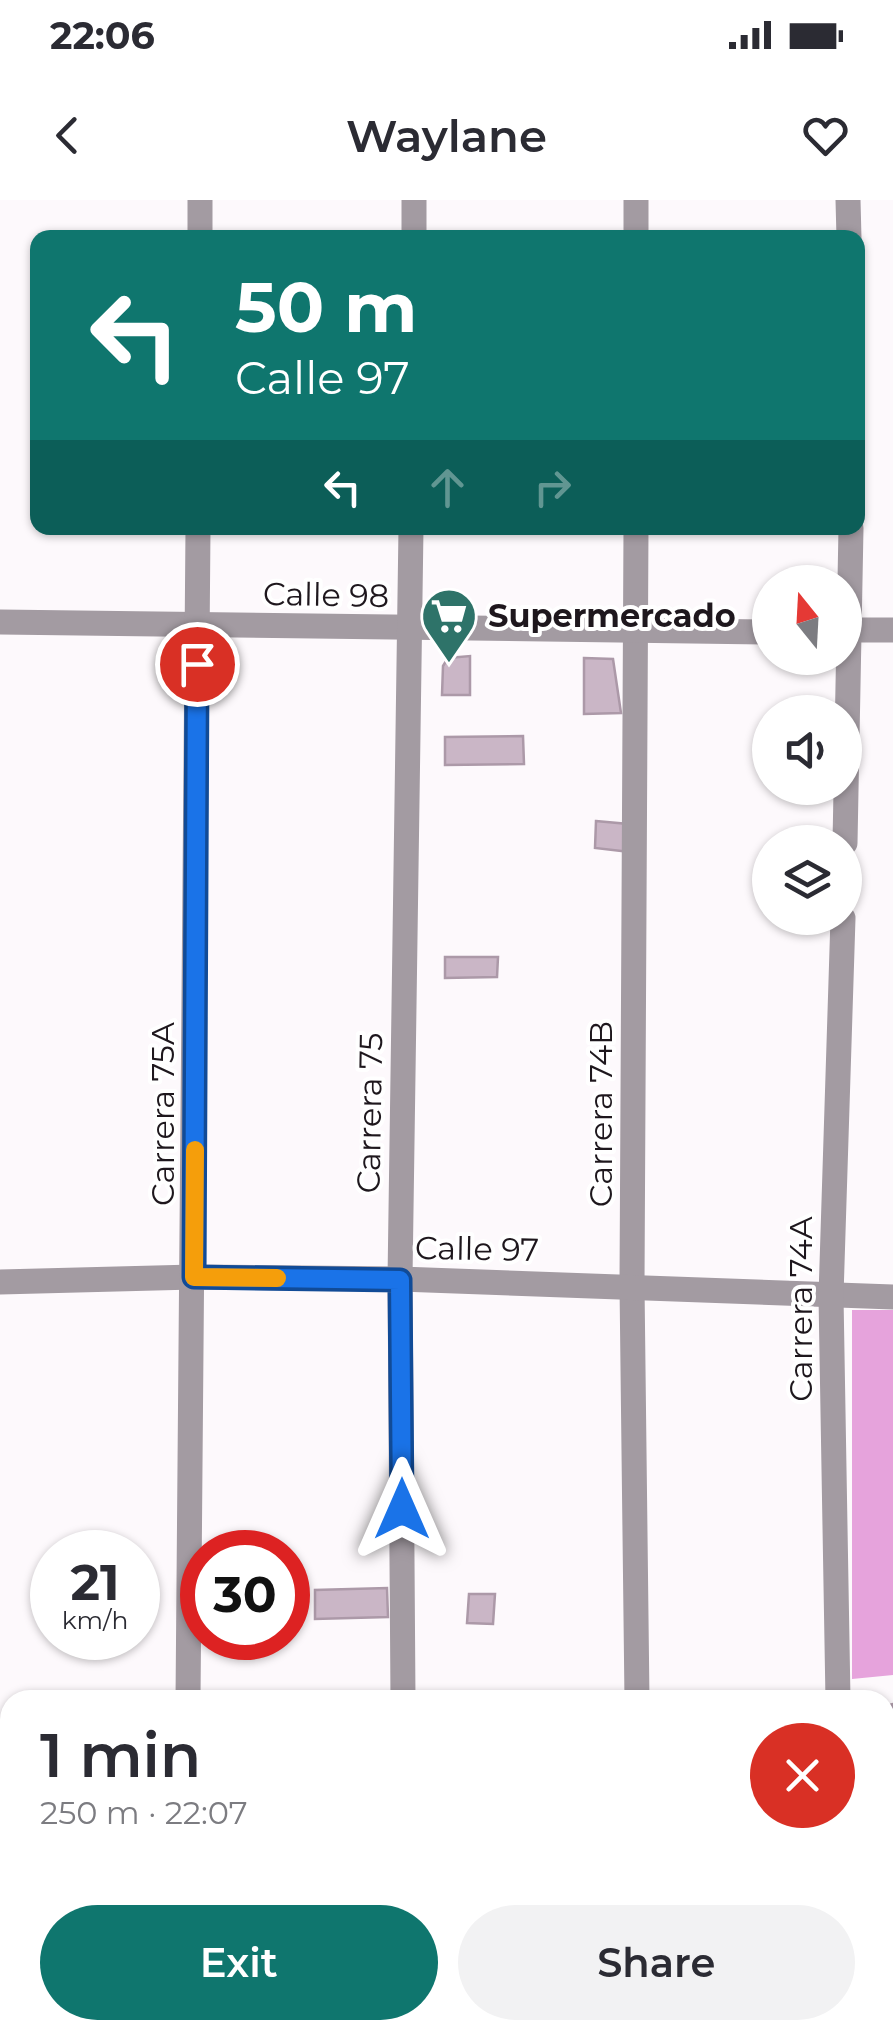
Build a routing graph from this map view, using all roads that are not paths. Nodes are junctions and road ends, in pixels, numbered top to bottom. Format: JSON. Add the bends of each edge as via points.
{"nodes":[{"id":1,"x":200,"y":200,"type":"edge"},
{"id":2,"x":414,"y":200,"type":"edge"},
{"id":3,"x":636,"y":200,"type":"edge"},
{"id":4,"x":848,"y":200,"type":"edge"},
{"id":5,"x":200,"y":230,"type":"edge"},
{"id":6,"x":414,"y":230,"type":"edge"},
{"id":7,"x":636,"y":230,"type":"edge"},
{"id":8,"x":848,"y":230,"type":"edge"},
{"id":9,"x":198,"y":535,"type":"edge"},
{"id":10,"x":411,"y":535,"type":"edge"},
{"id":11,"x":636,"y":535,"type":"edge"},
{"id":12,"x":851,"y":535,"type":"edge"},
{"id":13,"x":850,"y":565,"type":"edge"},
{"id":14,"x":0,"y":622,"type":"edge"},
{"id":15,"x":198,"y":625,"type":"junction"},
{"id":16,"x":410,"y":629,"type":"junction"},
{"id":17,"x":862,"y":630,"type":"edge"},
{"id":18,"x":893,"y":630,"type":"edge"},
{"id":19,"x":636,"y":632,"type":"junction"},
{"id":20,"x":752,"y":632,"type":"edge"},
{"id":21,"x":847,"y":675,"type":"edge"},
{"id":22,"x":845,"y":825,"type":"edge"},
{"id":23,"x":842,"y":935,"type":"edge"},
{"id":24,"x":194,"y":1277,"type":"junction"},
{"id":25,"x":400,"y":1280,"type":"junction"},
{"id":26,"x":0,"y":1282,"type":"edge"},
{"id":27,"x":632,"y":1284,"type":"junction"},
{"id":28,"x":831,"y":1296,"type":"junction"},
{"id":29,"x":893,"y":1297,"type":"edge"},
{"id":30,"x":188,"y":1690,"type":"edge"},
{"id":31,"x":403,"y":1690,"type":"edge"},
{"id":32,"x":636,"y":1690,"type":"edge"},
{"id":33,"x":838,"y":1690,"type":"edge"}],
"edges":[{"from":1,"to":5,"type":"street"},
{"from":2,"to":6,"type":"street"},
{"from":3,"to":7,"type":"street"},
{"from":4,"to":8,"type":"street"},
{"from":9,"to":15,"type":"street","name":"Carrera 75A"},
{"from":10,"to":16,"type":"street","name":"Carrera 75"},
{"from":11,"to":19,"type":"street","name":"Carrera 74B"},
{"from":12,"to":13,"type":"street"},
{"from":14,"to":15,"type":"street","name":"Calle 98"},
{"from":15,"to":16,"type":"street","name":"Calle 98"},
{"from":15,"to":24,"type":"street","name":"Carrera 75A"},
{"from":16,"to":19,"type":"street","name":"Calle 98"},
{"from":16,"to":25,"type":"street","name":"Carrera 75"},
{"from":17,"to":18,"type":"street"},
{"from":19,"to":20,"type":"street","name":"Calle 98"},
{"from":19,"to":27,"type":"street","name":"Carrera 74B"},
{"from":21,"to":22,"type":"street"},
{"from":23,"to":28,"type":"street","name":"Carrera 74A"},
{"from":24,"to":25,"type":"street","name":"Calle 97"},
{"from":24,"to":26,"type":"street","name":"Calle 97"},
{"from":24,"to":30,"type":"street","name":"Carrera 75A"},
{"from":25,"to":27,"type":"street","name":"Calle 97"},
{"from":25,"to":31,"type":"street","name":"Carrera 75"},
{"from":27,"to":28,"type":"street","name":"Calle 97"},
{"from":27,"to":32,"type":"street","name":"Carrera 74B"},
{"from":28,"to":29,"type":"street","name":"Calle 97"},
{"from":28,"to":33,"type":"street","name":"Carrera 74A"}]}
